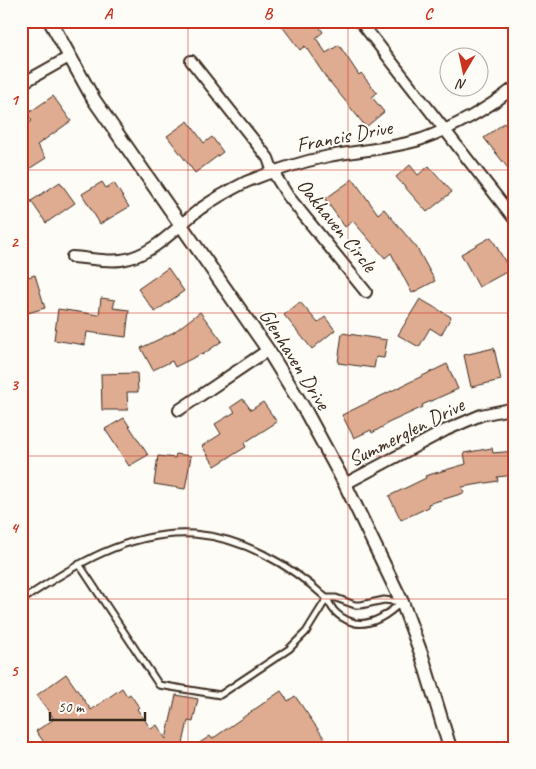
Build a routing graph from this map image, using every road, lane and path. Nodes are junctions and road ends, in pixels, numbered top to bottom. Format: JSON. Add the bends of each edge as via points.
{"nodes":[{"id":1,"x":50,"y":21,"type":"edge"},
{"id":2,"x":360,"y":21,"type":"edge"},
{"id":3,"x":68,"y":57,"type":"junction"},
{"id":4,"x":191,"y":61,"type":"dead end"},
{"id":5,"x":21,"y":84,"type":"edge"},
{"id":6,"x":515,"y":87,"type":"edge"},
{"id":7,"x":443,"y":129,"type":"junction"},
{"id":8,"x":273,"y":172,"type":"junction"},
{"id":9,"x":515,"y":220,"type":"edge"},
{"id":10,"x":182,"y":225,"type":"junction"},
{"id":11,"x":72,"y":258,"type":"dead end"},
{"id":12,"x":366,"y":292,"type":"dead end"},
{"id":13,"x":268,"y":350,"type":"junction"},
{"id":14,"x":515,"y":408,"type":"edge"},
{"id":15,"x":179,"y":410,"type":"dead end"},
{"id":16,"x":345,"y":484,"type":"junction"},
{"id":17,"x":79,"y":564,"type":"junction"},
{"id":18,"x":327,"y":598,"type":"junction"},
{"id":19,"x":21,"y":602,"type":"edge"},
{"id":20,"x":402,"y":602,"type":"junction"},
{"id":21,"x":450,"y":748,"type":"edge"}],
"edges":[{"from":1,"to":3,"type":"street","name":"Glenhaven Drive"},
{"from":2,"to":7,"type":"street"},
{"from":3,"to":5,"type":"street"},
{"from":3,"to":10,"type":"street","name":"Glenhaven Drive","via":[[94,100]]},
{"from":4,"to":8,"type":"street","name":"Oakhaven Circle","via":[[268,158]]},
{"from":6,"to":7,"type":"street","name":"Francis Drive","via":[[473,116]]},
{"from":7,"to":8,"type":"street","name":"Francis Drive","via":[[422,139],[302,162]]},
{"from":7,"to":9,"type":"street"},
{"from":8,"to":10,"type":"street","name":"Francis Drive","via":[[216,199]]},
{"from":8,"to":12,"type":"street","name":"Oakhaven Circle","via":[[288,196]]},
{"from":10,"to":11,"type":"street","name":"Francis Drive","via":[[138,255],[121,260]]},
{"from":10,"to":13,"type":"street","name":"Glenhaven Drive"},
{"from":13,"to":15,"type":"street"},
{"from":13,"to":16,"type":"street","name":"Glenhaven Drive"},
{"from":14,"to":16,"type":"street","name":"Summerglen Drive","via":[[481,415],[446,430]]},
{"from":16,"to":20,"type":"street","name":"Glenhaven Drive"},
{"from":17,"to":18,"type":"lane","via":[[127,543],[171,534],[195,534],[253,549]]},
{"from":17,"to":18,"type":"lane","via":[[160,685],[220,696],[288,649],[306,632]]},
{"from":17,"to":19,"type":"lane"},
{"from":18,"to":20,"type":"lane","via":[[355,605],[384,600]]},
{"from":18,"to":20,"type":"lane","via":[[335,612],[360,623],[389,615]]},
{"from":20,"to":21,"type":"street","name":"Glenhaven Drive"}]}
